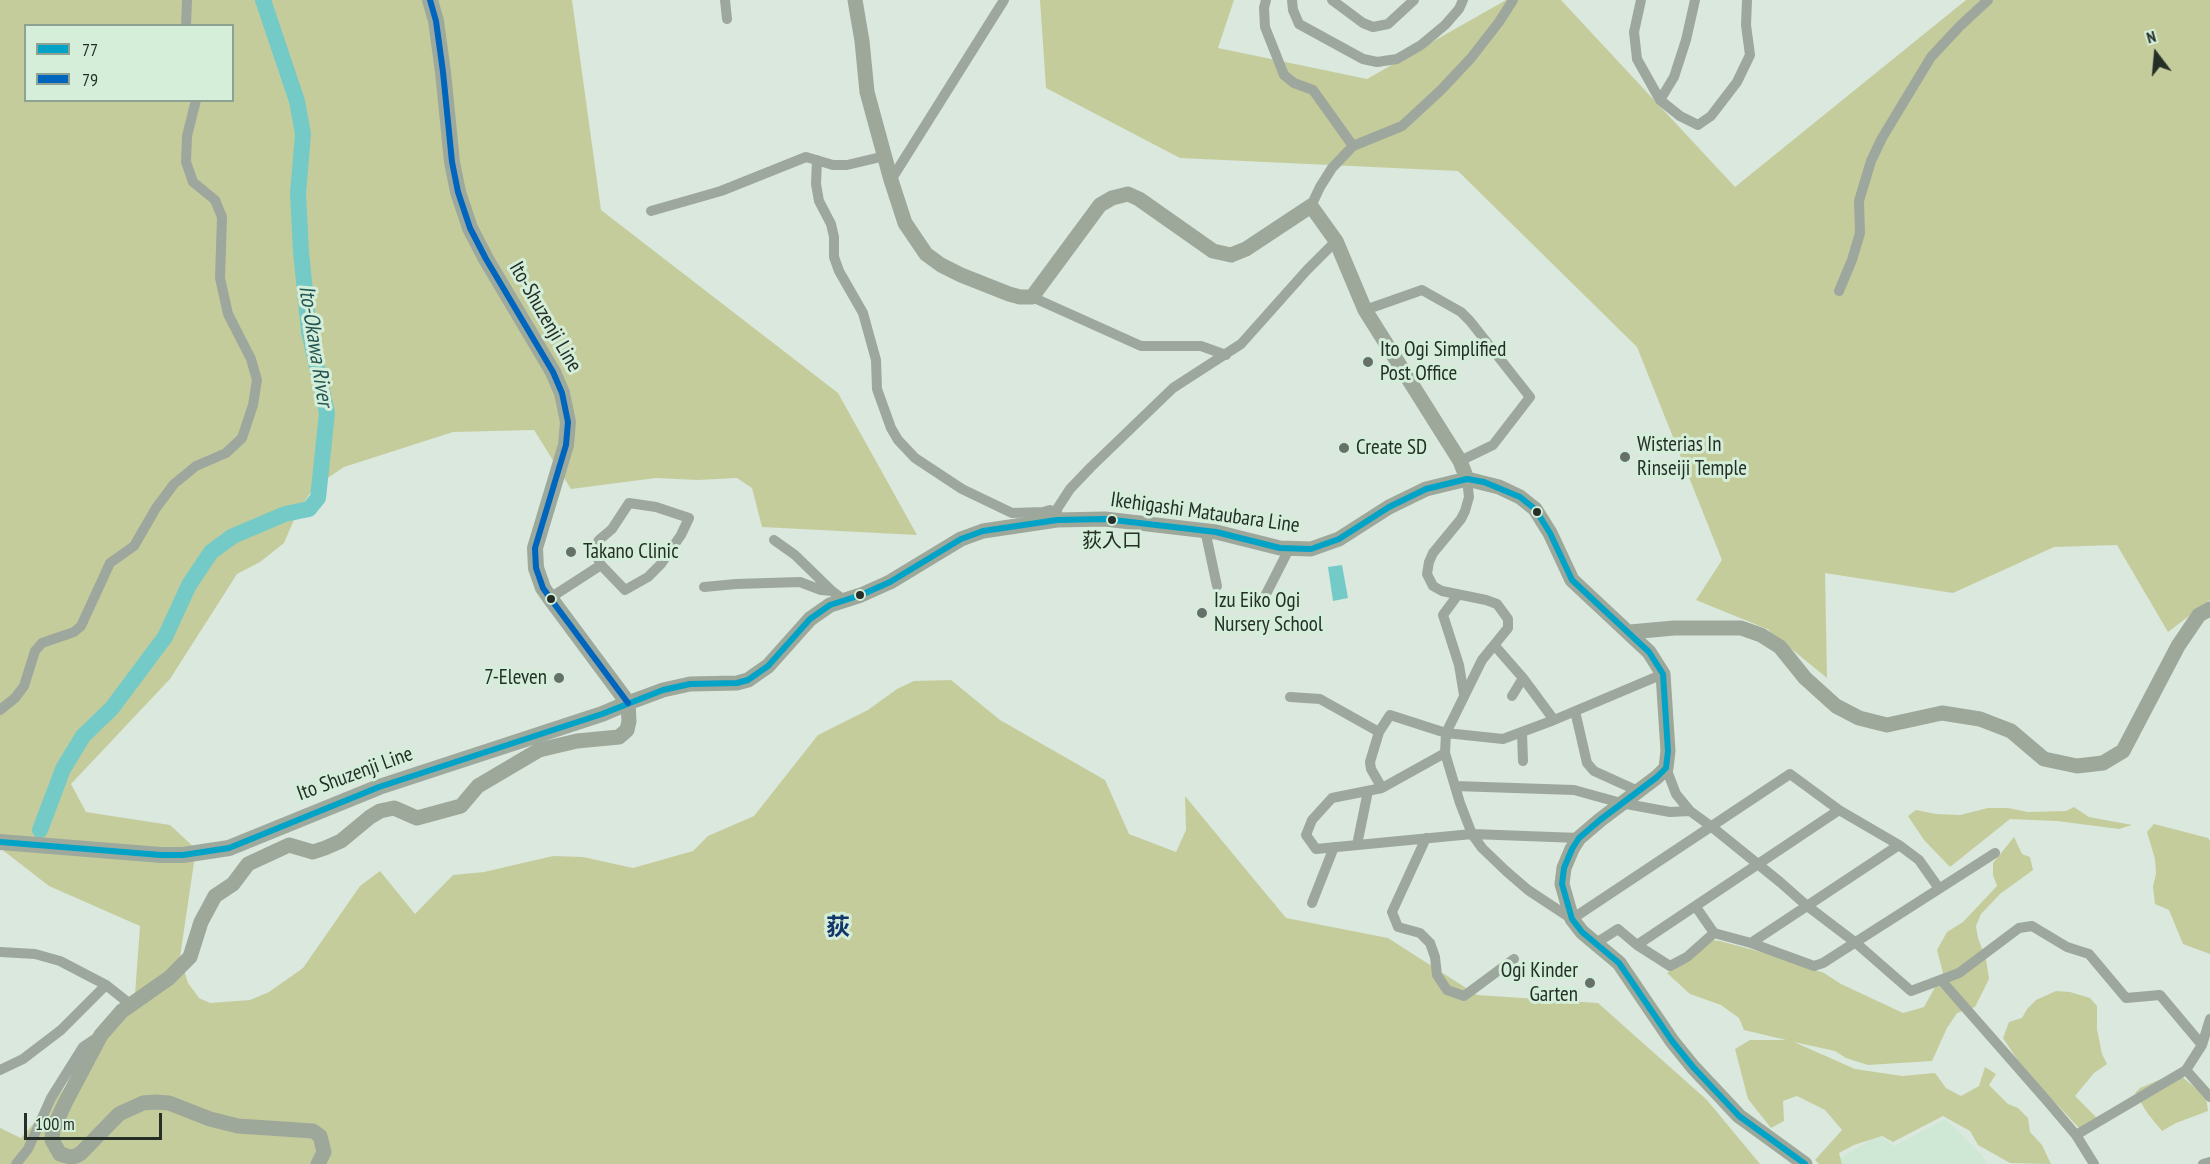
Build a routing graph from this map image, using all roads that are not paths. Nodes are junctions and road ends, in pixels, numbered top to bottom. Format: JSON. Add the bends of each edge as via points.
{"nodes":[{"id":1,"x":187,"y":0,"type":"edge"},
{"id":2,"x":430,"y":0,"type":"edge"},
{"id":3,"x":725,"y":0,"type":"edge"},
{"id":4,"x":855,"y":0,"type":"edge"},
{"id":5,"x":1004,"y":0,"type":"edge"},
{"id":6,"x":1266,"y":0,"type":"edge"},
{"id":7,"x":1293,"y":0,"type":"edge"},
{"id":8,"x":1333,"y":0,"type":"edge"},
{"id":9,"x":1414,"y":0,"type":"edge"},
{"id":10,"x":1463,"y":0,"type":"edge"},
{"id":11,"x":1513,"y":0,"type":"edge"},
{"id":12,"x":1641,"y":0,"type":"edge"},
{"id":13,"x":1695,"y":0,"type":"edge"},
{"id":14,"x":1747,"y":0,"type":"edge"},
{"id":15,"x":1988,"y":0,"type":"edge"},
{"id":16,"x":727,"y":19,"type":"dead end"},
{"id":17,"x":186,"y":24,"type":"edge"},
{"id":18,"x":1660,"y":100,"type":"junction"},
{"id":19,"x":196,"y":102,"type":"edge"},
{"id":20,"x":1353,"y":146,"type":"junction"},
{"id":21,"x":885,"y":156,"type":"junction"},
{"id":22,"x":817,"y":160,"type":"junction"},
{"id":23,"x":891,"y":180,"type":"junction"},
{"id":24,"x":1311,"y":206,"type":"junction"},
{"id":25,"x":651,"y":210,"type":"dead end"},
{"id":26,"x":1336,"y":241,"type":"junction"},
{"id":27,"x":1839,"y":291,"type":"dead end"},
{"id":28,"x":1032,"y":297,"type":"junction"},
{"id":29,"x":1365,"y":310,"type":"junction"},
{"id":30,"x":1226,"y":355,"type":"junction"},
{"id":31,"x":1460,"y":460,"type":"junction"},
{"id":32,"x":1467,"y":479,"type":"junction"},
{"id":33,"x":1057,"y":520,"type":"junction"},
{"id":34,"x":1205,"y":530,"type":"junction"},
{"id":35,"x":774,"y":540,"type":"dead end"},
{"id":36,"x":1289,"y":549,"type":"junction"},
{"id":37,"x":601,"y":565,"type":"junction"},
{"id":38,"x":1217,"y":586,"type":"dead end"},
{"id":39,"x":704,"y":587,"type":"dead end"},
{"id":40,"x":838,"y":596,"type":"junction"},
{"id":41,"x":1457,"y":596,"type":"junction"},
{"id":42,"x":550,"y":598,"type":"junction"},
{"id":43,"x":1262,"y":602,"type":"dead end"},
{"id":44,"x":2210,"y":609,"type":"edge"},
{"id":45,"x":1630,"y":632,"type":"junction"},
{"id":46,"x":1495,"y":646,"type":"junction"},
{"id":47,"x":1663,"y":674,"type":"junction"},
{"id":48,"x":1523,"y":678,"type":"junction"},
{"id":49,"x":1464,"y":696,"type":"junction"},
{"id":50,"x":1512,"y":696,"type":"dead end"},
{"id":51,"x":1290,"y":697,"type":"dead end"},
{"id":52,"x":628,"y":703,"type":"junction"},
{"id":53,"x":0,"y":710,"type":"edge"},
{"id":54,"x":1575,"y":711,"type":"junction"},
{"id":55,"x":1554,"y":720,"type":"junction"},
{"id":56,"x":1379,"y":732,"type":"junction"},
{"id":57,"x":1446,"y":733,"type":"junction"},
{"id":58,"x":1522,"y":733,"type":"junction"},
{"id":59,"x":1445,"y":753,"type":"junction"},
{"id":60,"x":1523,"y":760,"type":"dead end"},
{"id":61,"x":1666,"y":768,"type":"junction"},
{"id":62,"x":1455,"y":786,"type":"junction"},
{"id":63,"x":1382,"y":788,"type":"junction"},
{"id":64,"x":1368,"y":790,"type":"junction"},
{"id":65,"x":1638,"y":790,"type":"junction"},
{"id":66,"x":1621,"y":803,"type":"junction"},
{"id":67,"x":1839,"y":810,"type":"junction"},
{"id":68,"x":1690,"y":811,"type":"junction"},
{"id":69,"x":1712,"y":827,"type":"junction"},
{"id":70,"x":1472,"y":834,"type":"junction"},
{"id":71,"x":1580,"y":837,"type":"junction"},
{"id":72,"x":1426,"y":838,"type":"junction"},
{"id":73,"x":0,"y":842,"type":"edge"},
{"id":74,"x":1357,"y":845,"type":"junction"},
{"id":75,"x":1899,"y":845,"type":"junction"},
{"id":76,"x":1334,"y":847,"type":"junction"},
{"id":77,"x":1995,"y":853,"type":"dead end"},
{"id":78,"x":1759,"y":865,"type":"junction"},
{"id":79,"x":1938,"y":888,"type":"junction"},
{"id":80,"x":1312,"y":903,"type":"dead end"},
{"id":81,"x":1806,"y":905,"type":"junction"},
{"id":82,"x":1696,"y":907,"type":"junction"},
{"id":83,"x":1572,"y":919,"type":"junction"},
{"id":84,"x":1714,"y":933,"type":"junction"},
{"id":85,"x":1596,"y":943,"type":"junction"},
{"id":86,"x":1751,"y":943,"type":"junction"},
{"id":87,"x":1856,"y":943,"type":"junction"},
{"id":88,"x":1637,"y":945,"type":"junction"},
{"id":89,"x":0,"y":952,"type":"edge"},
{"id":90,"x":1514,"y":959,"type":"dead end"},
{"id":91,"x":1941,"y":980,"type":"junction"},
{"id":92,"x":106,"y":985,"type":"junction"},
{"id":93,"x":130,"y":1004,"type":"junction"},
{"id":94,"x":2210,"y":1019,"type":"edge"},
{"id":95,"x":101,"y":1035,"type":"junction"},
{"id":96,"x":2202,"y":1045,"type":"junction"},
{"id":97,"x":0,"y":1070,"type":"edge"},
{"id":98,"x":2186,"y":1070,"type":"junction"},
{"id":99,"x":2210,"y":1096,"type":"edge"},
{"id":100,"x":2076,"y":1135,"type":"junction"},
{"id":101,"x":2210,"y":1162,"type":"edge"},
{"id":102,"x":16,"y":1164,"type":"edge"},
{"id":103,"x":318,"y":1164,"type":"edge"},
{"id":104,"x":1805,"y":1164,"type":"edge"},
{"id":105,"x":2094,"y":1164,"type":"edge"},
{"id":106,"x":2203,"y":1164,"type":"edge"}],
"edges":[{"from":1,"to":17,"type":"street"},
{"from":2,"to":42,"type":"main road","name":"Ito-Shuzenji Line","via":[[458,192],[486,260],[553,372],[568,422],[566,445],[535,548],[536,568]]},
{"from":3,"to":16,"type":"street"},
{"from":4,"to":21,"type":"street","via":[[867,92]]},
{"from":5,"to":23,"type":"street"},
{"from":6,"to":20,"type":"street","via":[[1265,27],[1284,75],[1294,84],[1313,90]]},
{"from":7,"to":10,"type":"street","via":[[1299,24],[1363,59],[1377,62],[1397,59],[1421,45],[1445,25]]},
{"from":8,"to":9,"type":"street","via":[[1373,27],[1388,24]]},
{"from":11,"to":20,"type":"street","via":[[1472,58],[1402,126]]},
{"from":12,"to":18,"type":"street","via":[[1634,32],[1637,59]]},
{"from":13,"to":18,"type":"street","via":[[1674,77]]},
{"from":14,"to":18,"type":"street","via":[[1750,55],[1737,82],[1711,116],[1698,125]]},
{"from":15,"to":27,"type":"street","via":[[1931,57],[1882,138],[1859,201],[1860,233]]},
{"from":19,"to":53,"type":"street","via":[[187,136],[186,162],[194,182],[215,200],[222,218],[220,278],[228,314],[257,380],[254,405],[242,438],[226,453],[196,466],[174,484],[134,546],[110,563],[81,626],[35,651],[24,686]]},
{"from":20,"to":24,"type":"street","via":[[1332,168]]},
{"from":21,"to":22,"type":"street","via":[[847,165]]},
{"from":21,"to":23,"type":"street"},
{"from":22,"to":25,"type":"street","via":[[806,157],[721,191]]},
{"from":22,"to":33,"type":"street","via":[[816,184],[819,201],[831,224],[834,257],[863,313],[876,360],[877,389],[898,440],[915,458],[962,489],[1012,513],[1050,510]]},
{"from":23,"to":28,"type":"street","via":[[905,223],[926,254],[961,275],[1009,294]]},
{"from":24,"to":26,"type":"street"},
{"from":24,"to":28,"type":"street","via":[[1231,255],[1213,251],[1139,199],[1128,194],[1112,198],[1100,205]]},
{"from":26,"to":29,"type":"street"},
{"from":26,"to":30,"type":"street"},
{"from":28,"to":30,"type":"street","via":[[1141,346],[1201,346]]},
{"from":29,"to":31,"type":"street"},
{"from":29,"to":31,"type":"street","via":[[1422,290],[1461,312],[1530,397],[1493,445]]},
{"from":30,"to":33,"type":"street","via":[[1173,388],[1091,467],[1057,509]]},
{"from":31,"to":32,"type":"street"},
{"from":32,"to":36,"type":"street","name":"Ikehigashi Mataubara Line","via":[[1426,489],[1339,539],[1311,549]]},
{"from":32,"to":41,"type":"street","via":[[1469,497],[1465,511],[1433,553],[1427,574],[1433,586]]},
{"from":32,"to":45,"type":"street","name":"Ikehigashi Mataubara Line","via":[[1499,487],[1535,509],[1572,580]]},
{"from":33,"to":34,"type":"street","name":"Ikehigashi Mataubara Line","via":[[1105,519]]},
{"from":33,"to":40,"type":"street","name":"Ikehigashi Mataubara Line","via":[[982,531],[861,596]]},
{"from":34,"to":36,"type":"street","name":"Ikehigashi Mataubara Line"},
{"from":34,"to":38,"type":"street"},
{"from":35,"to":40,"type":"street"},
{"from":36,"to":43,"type":"street"},
{"from":37,"to":37,"type":"street","via":[[593,549],[629,503],[689,518],[648,578],[625,590]]},
{"from":37,"to":42,"type":"street"},
{"from":39,"to":40,"type":"street","via":[[788,581]]},
{"from":40,"to":52,"type":"street","name":"Ikehigashi Mataubara Line","via":[[810,619],[768,666],[748,680],[690,684]]},
{"from":41,"to":46,"type":"street","via":[[1486,600],[1503,610],[1509,628]]},
{"from":41,"to":49,"type":"street","via":[[1443,615]]},
{"from":42,"to":52,"type":"main road","name":"Ito-Shuzenji Line"},
{"from":44,"to":45,"type":"street","via":[[2199,615],[2178,646],[2123,751],[2103,763],[2077,766],[2044,759],[2011,731],[1980,718],[1942,713],[1887,725],[1859,718],[1836,706],[1805,678],[1780,647],[1741,628]]},
{"from":45,"to":47,"type":"street","name":"Ikehigashi Mataubara Line"},
{"from":46,"to":48,"type":"street"},
{"from":46,"to":49,"type":"street","via":[[1482,660]]},
{"from":47,"to":54,"type":"street"},
{"from":47,"to":61,"type":"street"},
{"from":48,"to":50,"type":"street"},
{"from":48,"to":55,"type":"street"},
{"from":49,"to":57,"type":"street"},
{"from":51,"to":56,"type":"street","via":[[1320,699]]},
{"from":52,"to":73,"type":"main road","name":"Ito Shuzenji Line","via":[[380,787],[229,848],[183,855]]},
{"from":52,"to":93,"type":"street","via":[[627,730],[619,737],[539,750],[478,786],[461,806],[417,818],[394,808],[380,811],[341,841],[325,848],[313,852],[289,845],[248,864],[234,884],[215,896],[201,922],[190,957],[169,978]]},
{"from":54,"to":55,"type":"street"},
{"from":54,"to":65,"type":"street","via":[[1587,763],[1594,771]]},
{"from":55,"to":58,"type":"street"},
{"from":56,"to":57,"type":"street","via":[[1390,715]]},
{"from":56,"to":63,"type":"street","via":[[1370,762]]},
{"from":57,"to":58,"type":"street","via":[[1503,739]]},
{"from":57,"to":59,"type":"street"},
{"from":58,"to":60,"type":"street"},
{"from":59,"to":62,"type":"street"},
{"from":59,"to":63,"type":"street"},
{"from":61,"to":65,"type":"street"},
{"from":61,"to":68,"type":"street","via":[[1676,794]]},
{"from":62,"to":66,"type":"street","via":[[1574,790]]},
{"from":62,"to":70,"type":"street"},
{"from":63,"to":64,"type":"street"},
{"from":64,"to":74,"type":"street"},
{"from":64,"to":76,"type":"street","via":[[1332,798],[1312,820],[1306,834],[1316,849]]},
{"from":65,"to":66,"type":"street"},
{"from":66,"to":68,"type":"street","via":[[1670,812]]},
{"from":66,"to":71,"type":"street"},
{"from":67,"to":69,"type":"street","via":[[1790,774]]},
{"from":67,"to":75,"type":"street"},
{"from":67,"to":78,"type":"street"},
{"from":68,"to":69,"type":"street"},
{"from":69,"to":78,"type":"street"},
{"from":69,"to":83,"type":"street"},
{"from":70,"to":71,"type":"street"},
{"from":70,"to":72,"type":"street"},
{"from":70,"to":83,"type":"street","via":[[1506,871]]},
{"from":71,"to":83,"type":"street","via":[[1567,857],[1562,884]]},
{"from":72,"to":74,"type":"street"},
{"from":72,"to":90,"type":"street","via":[[1392,912],[1398,927],[1420,933],[1431,943],[1437,975],[1447,990],[1464,996]]},
{"from":74,"to":76,"type":"street"},
{"from":75,"to":79,"type":"street","via":[[1919,860]]},
{"from":75,"to":81,"type":"street"},
{"from":76,"to":80,"type":"street"},
{"from":77,"to":79,"type":"street"},
{"from":78,"to":81,"type":"street"},
{"from":78,"to":82,"type":"street"},
{"from":79,"to":87,"type":"street"},
{"from":81,"to":86,"type":"street"},
{"from":81,"to":87,"type":"street"},
{"from":82,"to":84,"type":"street"},
{"from":82,"to":88,"type":"street"},
{"from":83,"to":85,"type":"street"},
{"from":84,"to":86,"type":"street"},
{"from":84,"to":88,"type":"street","via":[[1670,966]]},
{"from":85,"to":88,"type":"street","via":[[1618,929]]},
{"from":85,"to":104,"type":"street","via":[[1619,963],[1672,1041],[1739,1116]]},
{"from":86,"to":87,"type":"street","via":[[1814,966]]},
{"from":87,"to":91,"type":"street","via":[[1911,992]]},
{"from":89,"to":92,"type":"street","via":[[35,954],[60,961]]},
{"from":91,"to":96,"type":"street","via":[[1959,974],[2019,928],[2032,926],[2067,947],[2090,954],[2126,998],[2160,995]]},
{"from":91,"to":100,"type":"street"},
{"from":92,"to":93,"type":"street"},
{"from":92,"to":97,"type":"street","via":[[61,1030],[23,1059]]},
{"from":93,"to":95,"type":"street"},
{"from":94,"to":96,"type":"street"},
{"from":95,"to":102,"type":"street","via":[[83,1047]]},
{"from":95,"to":103,"type":"street","via":[[53,1129],[52,1140],[60,1154],[70,1157],[81,1153],[119,1114],[143,1102],[155,1102],[238,1126],[313,1131],[320,1136],[324,1152]]},
{"from":96,"to":98,"type":"street"},
{"from":98,"to":99,"type":"street"},
{"from":98,"to":100,"type":"street"},
{"from":100,"to":105,"type":"street"},
{"from":101,"to":106,"type":"street"}]}
